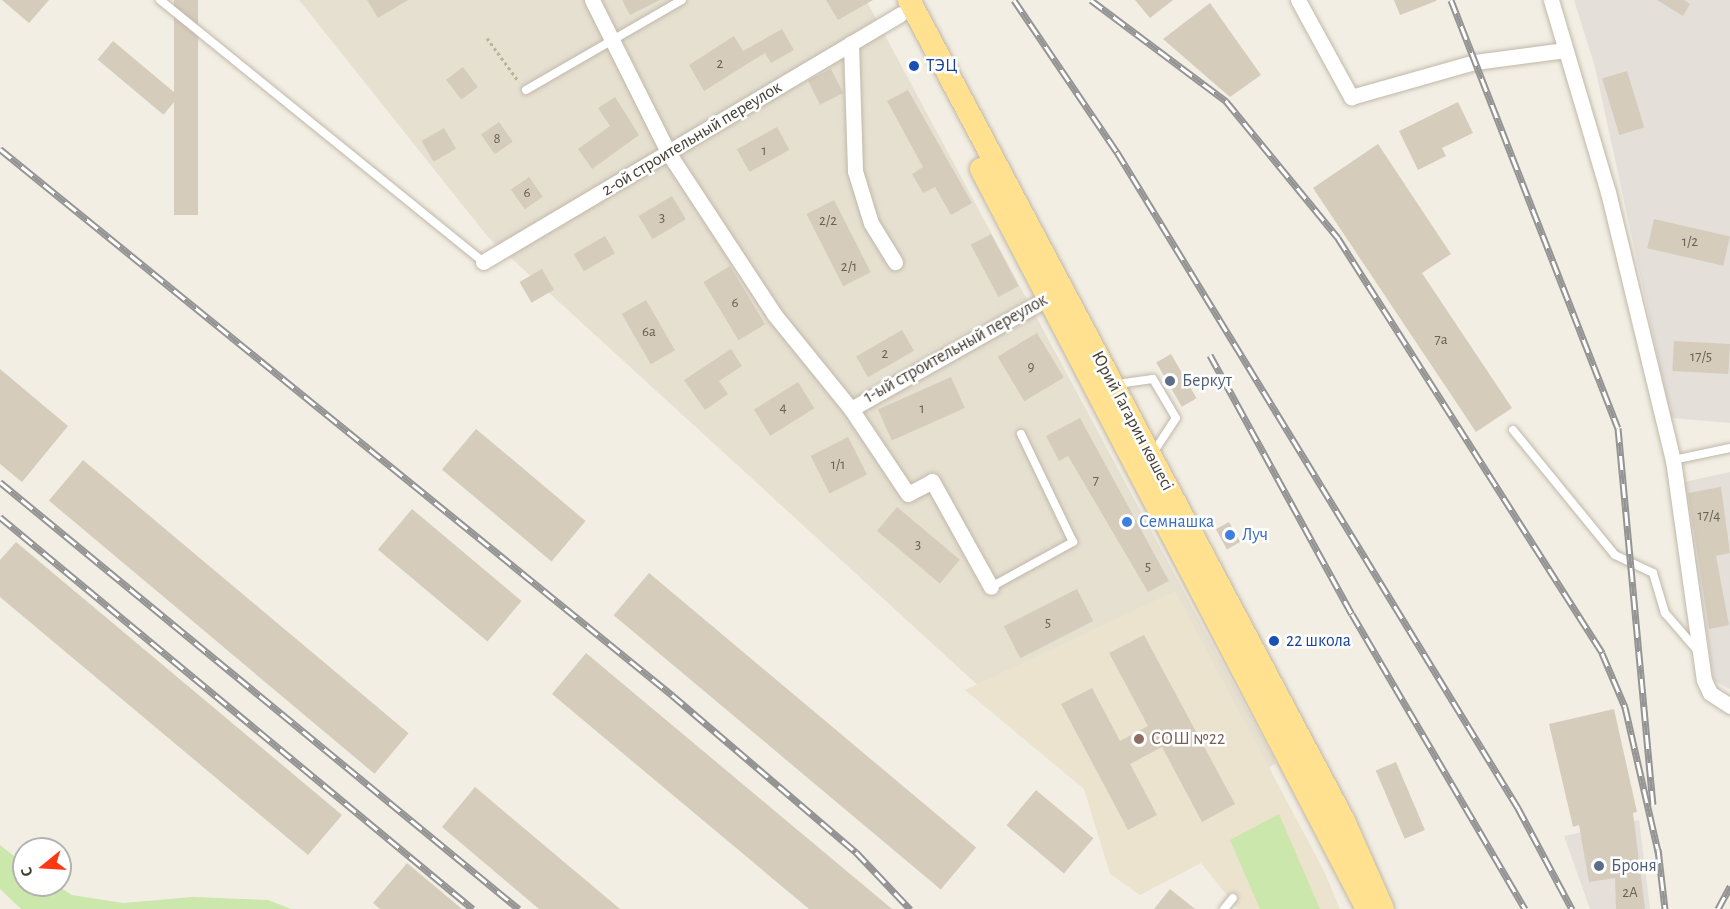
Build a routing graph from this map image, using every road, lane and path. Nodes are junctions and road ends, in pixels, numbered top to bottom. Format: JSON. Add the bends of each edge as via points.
{"nodes":[{"id":1,"x":160,"y":0,"type":"edge"},
{"id":2,"x":592,"y":0,"type":"edge"},
{"id":3,"x":682,"y":0,"type":"edge"},
{"id":4,"x":1298,"y":0,"type":"edge"},
{"id":5,"x":1551,"y":0,"type":"edge"},
{"id":6,"x":900,"y":4,"type":"edge"},
{"id":7,"x":487,"y":38,"type":"dead end"},
{"id":8,"x":612,"y":39,"type":"junction"},
{"id":9,"x":851,"y":43,"type":"junction"},
{"id":10,"x":1565,"y":50,"type":"junction"},
{"id":11,"x":526,"y":90,"type":"joint"},
{"id":12,"x":669,"y":154,"type":"junction"},
{"id":13,"x":483,"y":262,"type":"joint"},
{"id":14,"x":896,"y":262,"type":"dead end"},
{"id":15,"x":1055,"y":294,"type":"junction"},
{"id":16,"x":1112,"y":385,"type":"junction"},
{"id":17,"x":851,"y":409,"type":"junction"},
{"id":18,"x":1513,"y":430,"type":"dead end"},
{"id":19,"x":1020,"y":434,"type":"dead end"},
{"id":20,"x":1730,"y":448,"type":"edge"},
{"id":21,"x":1151,"y":457,"type":"junction"},
{"id":22,"x":1672,"y":460,"type":"junction"},
{"id":23,"x":991,"y":587,"type":"joint"},
{"id":24,"x":1697,"y":650,"type":"junction"},
{"id":25,"x":1730,"y":706,"type":"edge"},
{"id":26,"x":1233,"y":898,"type":"dead end"},
{"id":27,"x":1224,"y":909,"type":"edge"},
{"id":28,"x":1367,"y":909,"type":"edge"},
{"id":29,"x":1383,"y":909,"type":"edge"}],
"edges":[{"from":1,"to":13,"type":"lane"},
{"from":2,"to":8,"type":"street","name":"1-ый строительный переулок"},
{"from":3,"to":8,"type":"lane"},
{"from":4,"to":10,"type":"street","via":[[1351,97],[1475,62]]},
{"from":5,"to":10,"type":"street"},
{"from":6,"to":9,"type":"street","name":"2-ой строительный переулок"},
{"from":6,"to":15,"type":"main road","name":"Юрий Гагарин көшесі"},
{"from":7,"to":11,"type":"path"},
{"from":8,"to":11,"type":"lane"},
{"from":8,"to":12,"type":"street","name":"1-ый строительный переулок"},
{"from":9,"to":12,"type":"street","name":"2-ой строительный переулок"},
{"from":9,"to":14,"type":"street","via":[[855,171],[870,223]]},
{"from":10,"to":22,"type":"street","via":[[1608,192]]},
{"from":12,"to":13,"type":"street","name":"2-ой строительный переулок"},
{"from":12,"to":17,"type":"street","name":"1-ый строительный переулок","via":[[774,314]]},
{"from":15,"to":16,"type":"main road","name":"Юрий Гагарин көшесі"},
{"from":15,"to":17,"type":"street","name":"1-ый строительный переулок"},
{"from":15,"to":28,"type":"main road","name":"Юрий Гагарин көшесі"},
{"from":16,"to":21,"type":"main road","name":"Юрий Гагарин көшесі"},
{"from":16,"to":21,"type":"lane","via":[[1153,379],[1176,418]]},
{"from":17,"to":23,"type":"street","name":"1-ый строительный переулок","via":[[908,494],[932,481]]},
{"from":18,"to":24,"type":"lane","via":[[1615,555],[1653,573],[1665,613]]},
{"from":19,"to":23,"type":"lane","via":[[1073,542]]},
{"from":20,"to":22,"type":"lane"},
{"from":21,"to":29,"type":"main road","name":"Юрий Гагарин көшесі","via":[[1344,821]]},
{"from":22,"to":24,"type":"street"},
{"from":24,"to":25,"type":"street","via":[[1710,693]]},
{"from":26,"to":27,"type":"lane"}]}
